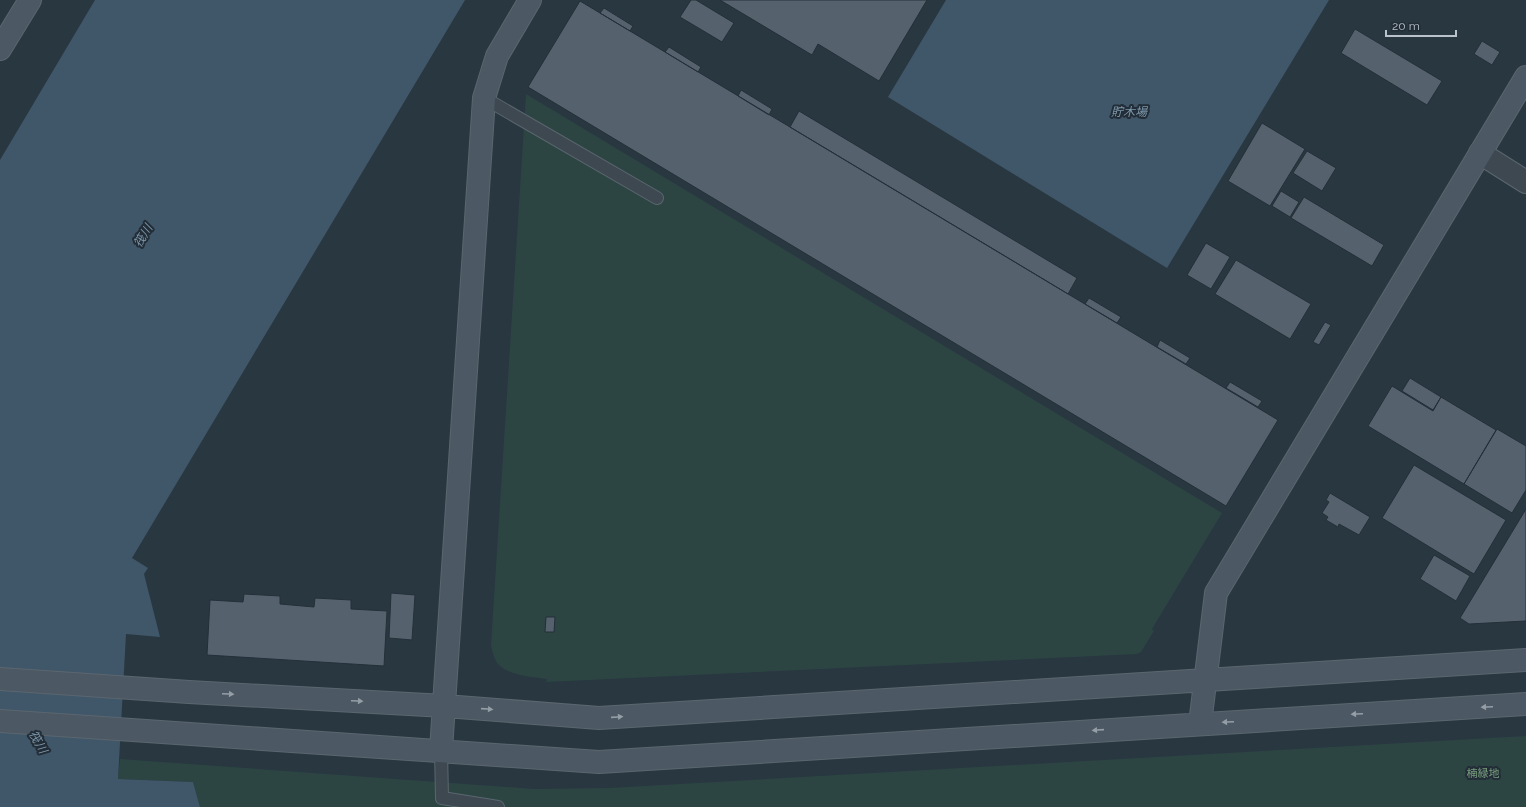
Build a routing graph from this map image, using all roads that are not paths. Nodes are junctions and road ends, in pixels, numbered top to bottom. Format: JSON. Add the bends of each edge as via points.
{"nodes":[{"id":1,"x":30,"y":0,"type":"edge"},
{"id":2,"x":530,"y":0,"type":"edge"},
{"id":3,"x":0,"y":49,"type":"edge"},
{"id":4,"x":1526,"y":77,"type":"edge"},
{"id":5,"x":484,"y":98,"type":"junction"},
{"id":6,"x":1480,"y":153,"type":"junction"},
{"id":7,"x":1526,"y":182,"type":"edge"},
{"id":8,"x":657,"y":198,"type":"dead end"},
{"id":9,"x":1526,"y":660,"type":"edge"},
{"id":10,"x":0,"y":679,"type":"edge"},
{"id":11,"x":1205,"y":680,"type":"junction"},
{"id":12,"x":1526,"y":704,"type":"edge"},
{"id":13,"x":445,"y":706,"type":"junction"},
{"id":14,"x":0,"y":721,"type":"edge"},
{"id":15,"x":1200,"y":724,"type":"junction"},
{"id":16,"x":441,"y":750,"type":"junction"},
{"id":17,"x":498,"y":807,"type":"edge"}],
"edges":[{"from":1,"to":3,"type":"street"},
{"from":2,"to":5,"type":"street","via":[[497,56]]},
{"from":4,"to":6,"type":"street"},
{"from":5,"to":8,"type":"lane"},
{"from":5,"to":13,"type":"street"},
{"from":6,"to":7,"type":"street"},
{"from":6,"to":11,"type":"street","via":[[1216,593]]},
{"from":9,"to":11,"type":"street"},
{"from":10,"to":13,"type":"street","one_way":true},
{"from":13,"to":11,"type":"street","one_way":true,"via":[[599,718]]},
{"from":11,"to":15,"type":"street"},
{"from":12,"to":15,"type":"street","one_way":true},
{"from":13,"to":16,"type":"street"},
{"from":14,"to":16,"type":"street"},
{"from":15,"to":16,"type":"street","one_way":true,"via":[[599,762]]},
{"from":16,"to":17,"type":"lane","via":[[442,798]]}]}
